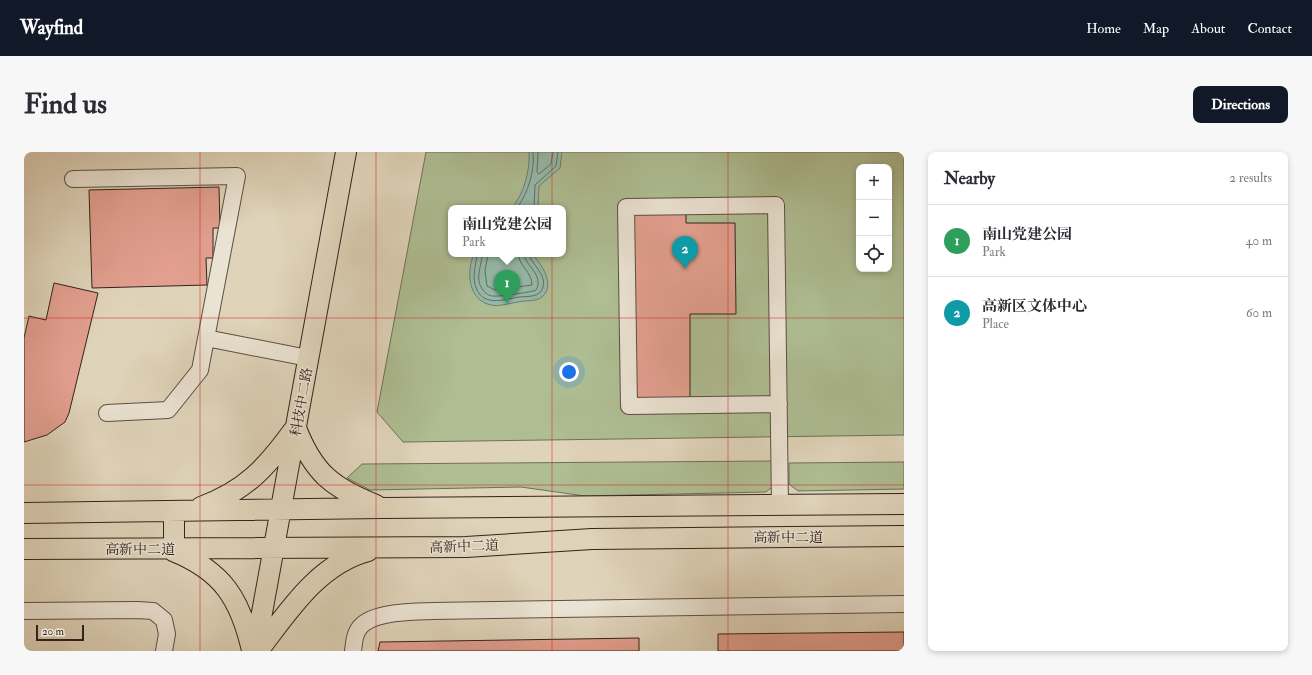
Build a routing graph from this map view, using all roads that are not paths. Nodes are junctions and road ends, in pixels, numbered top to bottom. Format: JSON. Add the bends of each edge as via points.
{"nodes":[{"id":1,"x":346,"y":152,"type":"edge"},
{"id":2,"x":73,"y":179,"type":"dead end"},
{"id":3,"x":206,"y":338,"type":"junction"},
{"id":4,"x":308,"y":358,"type":"junction"},
{"id":5,"x":779,"y":404,"type":"junction"},
{"id":6,"x":107,"y":413,"type":"dead end"},
{"id":7,"x":296,"y":428,"type":"junction"},
{"id":8,"x":904,"y":504,"type":"edge"},
{"id":9,"x":780,"y":506,"type":"junction"},
{"id":10,"x":382,"y":508,"type":"junction"},
{"id":11,"x":281,"y":509,"type":"junction"},
{"id":12,"x":182,"y":511,"type":"junction"},
{"id":13,"x":24,"y":513,"type":"edge"},
{"id":14,"x":904,"y":536,"type":"edge"},
{"id":15,"x":171,"y":548,"type":"junction"},
{"id":16,"x":274,"y":548,"type":"junction"},
{"id":17,"x":384,"y":548,"type":"junction"},
{"id":18,"x":24,"y":549,"type":"edge"},
{"id":19,"x":904,"y":604,"type":"edge"},
{"id":20,"x":24,"y":612,"type":"edge"},
{"id":21,"x":164,"y":651,"type":"edge"},
{"id":22,"x":255,"y":651,"type":"edge"},
{"id":23,"x":353,"y":651,"type":"edge"}],
"edges":[{"from":1,"to":4,"type":"main road","name":"科技中二路"},
{"from":2,"to":3,"type":"lane","via":[[237,176]]},
{"from":3,"to":4,"type":"lane"},
{"from":3,"to":6,"type":"lane","via":[[200,370],[168,410]]},
{"from":4,"to":7,"type":"main road","name":"科技中二路"},
{"from":5,"to":5,"type":"lane","via":[[776,205],[626,207],[629,406]]},
{"from":5,"to":9,"type":"lane"},
{"from":7,"to":10,"type":"main road","via":[[310,460],[323,475],[345,491]]},
{"from":7,"to":11,"type":"main road","name":"科技中二路"},
{"from":7,"to":12,"type":"main road","via":[[252,480],[217,501]]},
{"from":8,"to":9,"type":"main road"},
{"from":9,"to":10,"type":"main road"},
{"from":10,"to":11,"type":"main road"},
{"from":11,"to":12,"type":"main road"},
{"from":11,"to":16,"type":"main road","name":"科技中二路"},
{"from":12,"to":13,"type":"main road"},
{"from":12,"to":15,"type":"main road"},
{"from":14,"to":17,"type":"main road","name":"高新中二道","via":[[592,539],[466,547]]},
{"from":15,"to":16,"type":"main road","name":"高新中二道"},
{"from":15,"to":18,"type":"main road","name":"高新中二道"},
{"from":15,"to":22,"type":"main road","via":[[193,559],[229,591],[247,626]]},
{"from":16,"to":17,"type":"main road","name":"高新中二道"},
{"from":16,"to":22,"type":"main road","name":"科技中二路"},
{"from":17,"to":22,"type":"main road","via":[[343,561],[315,581]]},
{"from":19,"to":23,"type":"lane","via":[[440,610],[391,614],[364,622],[358,630]]},
{"from":20,"to":21,"type":"lane","via":[[153,611],[164,620],[167,634]]}]}
